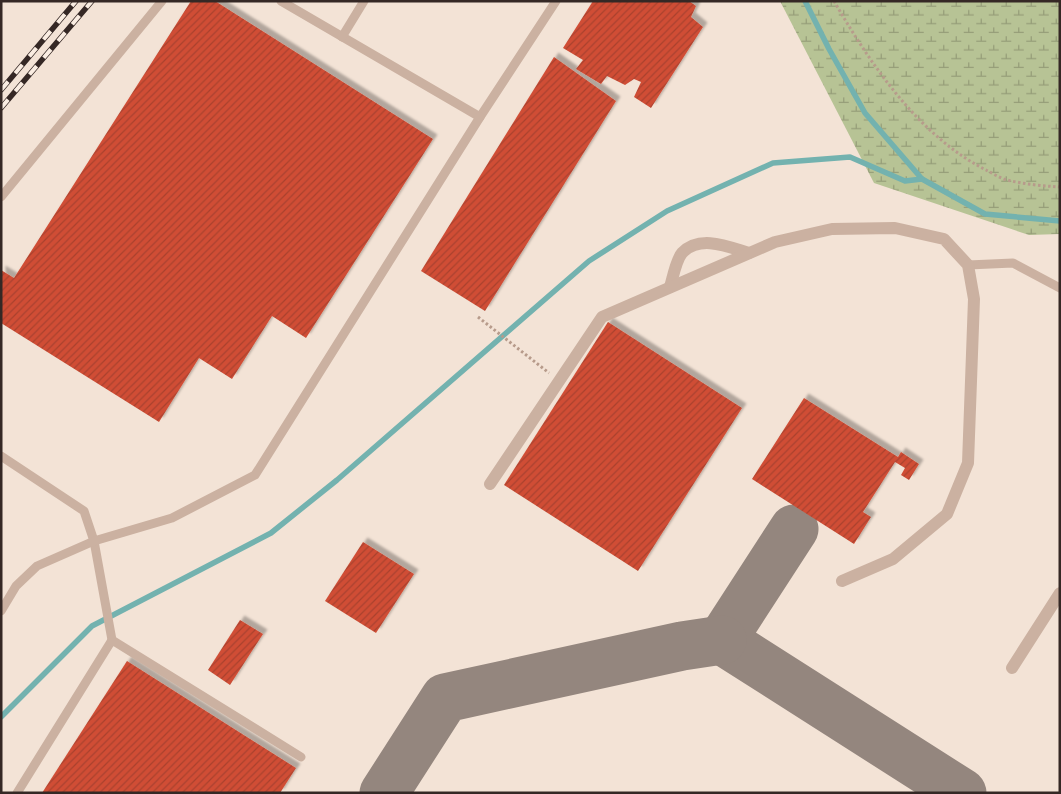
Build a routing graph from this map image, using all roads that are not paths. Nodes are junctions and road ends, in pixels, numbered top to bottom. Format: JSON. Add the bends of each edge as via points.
{"nodes":[{"id":1,"x":162,"y":1,"type":"edge"},
{"id":2,"x":281,"y":1,"type":"edge"},
{"id":3,"x":364,"y":1,"type":"edge"},
{"id":4,"x":556,"y":1,"type":"edge"},
{"id":5,"x":342,"y":37,"type":"junction"},
{"id":6,"x":480,"y":117,"type":"junction"},
{"id":7,"x":1,"y":197,"type":"edge"},
{"id":8,"x":750,"y":253,"type":"junction"},
{"id":9,"x":968,"y":265,"type":"junction"},
{"id":10,"x":670,"y":286,"type":"junction"},
{"id":11,"x":1060,"y":288,"type":"edge"},
{"id":12,"x":1,"y":456,"type":"edge"},
{"id":13,"x":490,"y":484,"type":"dead end"},
{"id":14,"x":94,"y":541,"type":"junction"},
{"id":15,"x":842,"y":581,"type":"dead end"},
{"id":16,"x":1060,"y":593,"type":"edge"},
{"id":17,"x":1,"y":611,"type":"edge"},
{"id":18,"x":112,"y":640,"type":"junction"},
{"id":19,"x":1012,"y":668,"type":"dead end"},
{"id":20,"x":301,"y":757,"type":"dead end"},
{"id":21,"x":16,"y":793,"type":"edge"}],
"edges":[{"from":1,"to":7,"type":"lane"},
{"from":2,"to":5,"type":"lane"},
{"from":3,"to":5,"type":"lane"},
{"from":4,"to":6,"type":"lane"},
{"from":5,"to":6,"type":"lane"},
{"from":6,"to":14,"type":"lane","via":[[255,475],[172,518]]},
{"from":8,"to":9,"type":"street","via":[[775,242],[832,229],[895,228],[944,239]]},
{"from":8,"to":10,"type":"street"},
{"from":8,"to":10,"type":"street","via":[[700,242],[682,254]]},
{"from":9,"to":11,"type":"lane","via":[[1013,263]]},
{"from":9,"to":15,"type":"street","via":[[974,299],[968,463],[947,514],[893,558]]},
{"from":10,"to":13,"type":"street","via":[[602,317]]},
{"from":12,"to":14,"type":"lane","via":[[84,511]]},
{"from":14,"to":17,"type":"lane","via":[[37,566],[16,586]]},
{"from":14,"to":18,"type":"lane"},
{"from":16,"to":19,"type":"street"},
{"from":18,"to":20,"type":"lane"},
{"from":18,"to":21,"type":"lane"}]}
